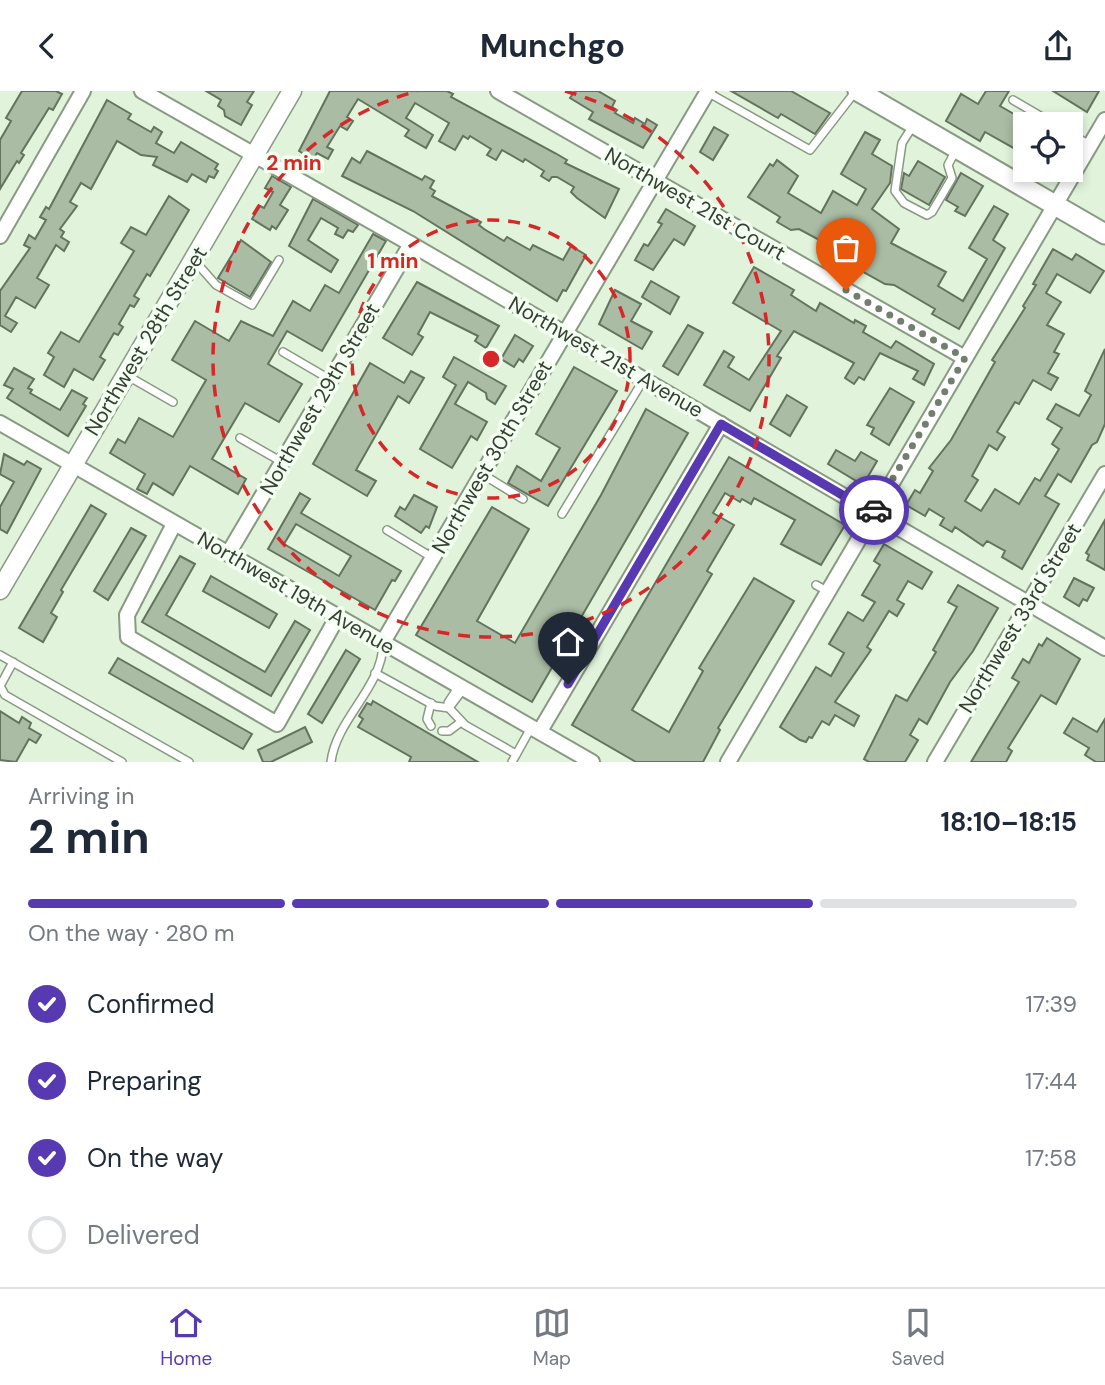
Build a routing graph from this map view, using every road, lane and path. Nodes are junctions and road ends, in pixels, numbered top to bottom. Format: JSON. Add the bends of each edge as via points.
{"nodes":[{"id":1,"x":83,"y":91,"type":"edge"},
{"id":2,"x":142,"y":91,"type":"edge"},
{"id":3,"x":292,"y":91,"type":"edge"},
{"id":4,"x":498,"y":91,"type":"edge"},
{"id":5,"x":857,"y":91,"type":"edge"},
{"id":6,"x":708,"y":92,"type":"edge"},
{"id":7,"x":1013,"y":100,"type":"dead end"},
{"id":8,"x":1034,"y":112,"type":"edge"},
{"id":9,"x":1105,"y":120,"type":"edge"},
{"id":10,"x":914,"y":123,"type":"junction"},
{"id":11,"x":1083,"y":141,"type":"edge"},
{"id":12,"x":1090,"y":145,"type":"junction"},
{"id":13,"x":957,"y":148,"type":"junction"},
{"id":14,"x":255,"y":156,"type":"junction"},
{"id":15,"x":655,"y":181,"type":"junction"},
{"id":16,"x":1056,"y":206,"type":"junction"},
{"id":17,"x":1105,"y":235,"type":"edge"},
{"id":18,"x":0,"y":236,"type":"edge"},
{"id":19,"x":411,"y":244,"type":"junction"},
{"id":20,"x":194,"y":260,"type":"junction"},
{"id":21,"x":279,"y":260,"type":"dead end"},
{"id":22,"x":565,"y":334,"type":"junction"},
{"id":23,"x":283,"y":352,"type":"dead end"},
{"id":24,"x":965,"y":358,"type":"junction"},
{"id":25,"x":126,"y":374,"type":"junction"},
{"id":26,"x":644,"y":379,"type":"junction"},
{"id":27,"x":331,"y":380,"type":"junction"},
{"id":28,"x":173,"y":402,"type":"dead end"},
{"id":29,"x":0,"y":423,"type":"edge"},
{"id":30,"x":721,"y":424,"type":"junction"},
{"id":31,"x":240,"y":438,"type":"dead end"},
{"id":32,"x":282,"y":463,"type":"junction"},
{"id":33,"x":72,"y":465,"type":"junction"},
{"id":34,"x":482,"y":474,"type":"junction"},
{"id":35,"x":1105,"y":474,"type":"edge"},
{"id":36,"x":523,"y":499,"type":"dead end"},
{"id":37,"x":873,"y":513,"type":"junction"},
{"id":38,"x":562,"y":514,"type":"dead end"},
{"id":39,"x":174,"y":524,"type":"junction"},
{"id":40,"x":387,"y":530,"type":"dead end"},
{"id":41,"x":229,"y":554,"type":"junction"},
{"id":42,"x":433,"y":558,"type":"junction"},
{"id":43,"x":0,"y":590,"type":"edge"},
{"id":44,"x":1029,"y":603,"type":"junction"},
{"id":45,"x":338,"y":616,"type":"junction"},
{"id":46,"x":383,"y":642,"type":"junction"},
{"id":47,"x":1105,"y":648,"type":"edge"},
{"id":48,"x":0,"y":655,"type":"edge"},
{"id":49,"x":13,"y":662,"type":"junction"},
{"id":50,"x":375,"y":673,"type":"junction"},
{"id":51,"x":462,"y":687,"type":"junction"},
{"id":52,"x":431,"y":703,"type":"junction"},
{"id":53,"x":449,"y":708,"type":"junction"},
{"id":54,"x":461,"y":722,"type":"junction"},
{"id":55,"x":431,"y":726,"type":"dead end"},
{"id":56,"x":536,"y":729,"type":"junction"},
{"id":57,"x":442,"y":731,"type":"dead end"},
{"id":58,"x":516,"y":754,"type":"junction"},
{"id":59,"x":177,"y":759,"type":"edge"},
{"id":60,"x":122,"y":762,"type":"edge"},
{"id":61,"x":189,"y":762,"type":"edge"},
{"id":62,"x":331,"y":762,"type":"edge"},
{"id":63,"x":512,"y":762,"type":"edge"},
{"id":64,"x":592,"y":762,"type":"edge"},
{"id":65,"x":728,"y":762,"type":"edge"},
{"id":66,"x":935,"y":762,"type":"edge"}],
"edges":[{"from":1,"to":18,"type":"street"},
{"from":2,"to":14,"type":"street","name":"Northwest 21st Avenue"},
{"from":3,"to":14,"type":"street","name":"Northwest 28th Street"},
{"from":4,"to":15,"type":"street","name":"Northwest 21st Court"},
{"from":5,"to":6,"type":"lane","via":[[810,150]]},
{"from":5,"to":10,"type":"main road"},
{"from":6,"to":15,"type":"street","name":"Northwest 30th Street"},
{"from":7,"to":8,"type":"lane"},
{"from":9,"to":12,"type":"street"},
{"from":10,"to":13,"type":"main road"},
{"from":10,"to":13,"type":"lane","via":[[902,143],[895,191],[904,203],[927,215],[932,212],[952,178],[948,165]]},
{"from":11,"to":12,"type":"lane"},
{"from":12,"to":16,"type":"street"},
{"from":13,"to":16,"type":"main road"},
{"from":14,"to":19,"type":"street","name":"Northwest 21st Avenue"},
{"from":14,"to":20,"type":"street","name":"Northwest 28th Street"},
{"from":15,"to":22,"type":"street","name":"Northwest 30th Street"},
{"from":15,"to":24,"type":"street","name":"Northwest 21st Court"},
{"from":16,"to":17,"type":"main road"},
{"from":16,"to":24,"type":"street"},
{"from":19,"to":22,"type":"street","name":"Northwest 21st Avenue"},
{"from":19,"to":27,"type":"street","name":"Northwest 29th Street"},
{"from":20,"to":21,"type":"lane","via":[[216,285],[252,305]]},
{"from":20,"to":25,"type":"street","name":"Northwest 28th Street"},
{"from":22,"to":26,"type":"street","name":"Northwest 21st Avenue"},
{"from":22,"to":34,"type":"street","name":"Northwest 30th Street"},
{"from":23,"to":27,"type":"lane"},
{"from":24,"to":37,"type":"street"},
{"from":25,"to":28,"type":"lane"},
{"from":25,"to":33,"type":"street","name":"Northwest 28th Street"},
{"from":26,"to":30,"type":"street","name":"Northwest 21st Avenue"},
{"from":26,"to":38,"type":"lane"},
{"from":27,"to":32,"type":"street","name":"Northwest 29th Street"},
{"from":29,"to":33,"type":"street","name":"Northwest 19th Avenue"},
{"from":30,"to":37,"type":"street","name":"Northwest 21st Avenue"},
{"from":30,"to":56,"type":"street"},
{"from":31,"to":32,"type":"lane"},
{"from":32,"to":41,"type":"street","name":"Northwest 29th Street"},
{"from":33,"to":39,"type":"street","name":"Northwest 19th Avenue"},
{"from":33,"to":43,"type":"street","name":"Northwest 28th Street"},
{"from":34,"to":36,"type":"lane"},
{"from":34,"to":42,"type":"street","name":"Northwest 30th Street"},
{"from":35,"to":44,"type":"street","name":"Northwest 33rd Street"},
{"from":37,"to":44,"type":"street","name":"Northwest 21st Avenue"},
{"from":37,"to":65,"type":"street","via":[[821,588]]},
{"from":39,"to":41,"type":"street","name":"Northwest 19th Avenue"},
{"from":39,"to":45,"type":"street","via":[[127,615],[128,638],[277,724]]},
{"from":40,"to":42,"type":"lane"},
{"from":41,"to":45,"type":"street","name":"Northwest 19th Avenue"},
{"from":42,"to":46,"type":"street","name":"Northwest 30th Street"},
{"from":44,"to":47,"type":"street","name":"Northwest 21st Avenue"},
{"from":44,"to":66,"type":"street","name":"Northwest 33rd Street"},
{"from":45,"to":46,"type":"street","name":"Northwest 19th Avenue"},
{"from":46,"to":50,"type":"lane","via":[[383,659]]},
{"from":46,"to":51,"type":"street","name":"Northwest 19th Avenue"},
{"from":48,"to":49,"type":"lane"},
{"from":49,"to":59,"type":"lane"},
{"from":49,"to":60,"type":"lane","via":[[0,686],[5,695]]},
{"from":50,"to":52,"type":"lane"},
{"from":50,"to":62,"type":"lane"},
{"from":51,"to":53,"type":"lane"},
{"from":51,"to":56,"type":"street","name":"Northwest 19th Avenue"},
{"from":52,"to":53,"type":"lane"},
{"from":52,"to":55,"type":"lane","via":[[427,719]]},
{"from":53,"to":54,"type":"lane"},
{"from":54,"to":57,"type":"lane"},
{"from":54,"to":58,"type":"lane"},
{"from":56,"to":58,"type":"lane"},
{"from":56,"to":64,"type":"street","name":"Northwest 19th Avenue"},
{"from":58,"to":63,"type":"lane"},
{"from":59,"to":61,"type":"lane"}]}
